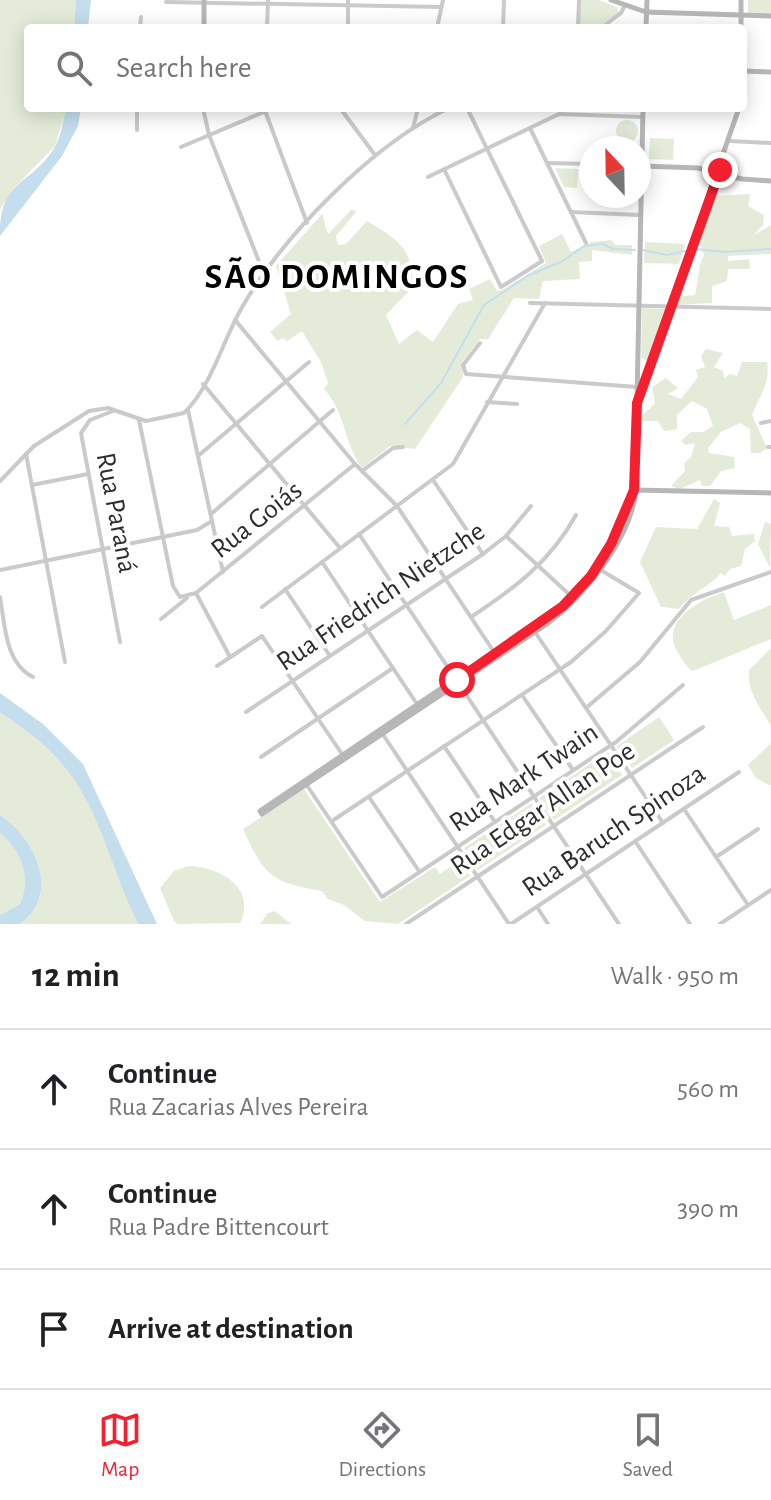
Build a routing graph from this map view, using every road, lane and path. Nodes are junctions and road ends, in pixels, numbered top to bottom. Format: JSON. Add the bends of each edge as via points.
{"nodes":[{"id":1,"x":422,"y":0,"type":"edge"},
{"id":2,"x":443,"y":0,"type":"edge"},
{"id":3,"x":504,"y":0,"type":"edge"},
{"id":4,"x":579,"y":0,"type":"edge"},
{"id":5,"x":611,"y":0,"type":"edge"},
{"id":6,"x":647,"y":0,"type":"edge"},
{"id":7,"x":741,"y":0,"type":"edge"},
{"id":8,"x":204,"y":1,"type":"edge"},
{"id":9,"x":166,"y":2,"type":"dead end"},
{"id":10,"x":268,"y":2,"type":"edge"},
{"id":11,"x":348,"y":3,"type":"edge"},
{"id":12,"x":625,"y":5,"type":"junction"},
{"id":13,"x":422,"y":7,"type":"junction"},
{"id":14,"x":441,"y":7,"type":"junction"},
{"id":15,"x":646,"y":12,"type":"junction"},
{"id":16,"x":741,"y":16,"type":"junction"},
{"id":17,"x":771,"y":16,"type":"edge"},
{"id":18,"x":141,"y":17,"type":"dead end"},
{"id":19,"x":140,"y":24,"type":"edge"},
{"id":20,"x":204,"y":24,"type":"edge"},
{"id":21,"x":267,"y":24,"type":"edge"},
{"id":22,"x":348,"y":24,"type":"edge"},
{"id":23,"x":438,"y":24,"type":"edge"},
{"id":24,"x":503,"y":24,"type":"edge"},
{"id":25,"x":578,"y":24,"type":"edge"},
{"id":26,"x":606,"y":24,"type":"edge"},
{"id":27,"x":646,"y":24,"type":"edge"},
{"id":28,"x":741,"y":24,"type":"edge"},
{"id":29,"x":747,"y":71,"type":"edge"},
{"id":30,"x":771,"y":72,"type":"edge"},
{"id":31,"x":137,"y":112,"type":"edge"},
{"id":32,"x":204,"y":112,"type":"edge"},
{"id":33,"x":260,"y":112,"type":"edge"},
{"id":34,"x":265,"y":112,"type":"edge"},
{"id":35,"x":343,"y":112,"type":"edge"},
{"id":36,"x":417,"y":112,"type":"edge"},
{"id":37,"x":442,"y":112,"type":"edge"},
{"id":38,"x":469,"y":112,"type":"edge"},
{"id":39,"x":643,"y":112,"type":"edge"},
{"id":40,"x":738,"y":112,"type":"edge"},
{"id":41,"x":643,"y":117,"type":"junction"},
{"id":42,"x":413,"y":128,"type":"junction"},
{"id":43,"x":530,"y":128,"type":"junction"},
{"id":44,"x":137,"y":130,"type":"dead end"},
{"id":45,"x":209,"y":135,"type":"junction"},
{"id":46,"x":642,"y":136,"type":"edge"},
{"id":47,"x":730,"y":141,"type":"junction"},
{"id":48,"x":771,"y":143,"type":"edge"},
{"id":49,"x":181,"y":147,"type":"dead end"},
{"id":50,"x":487,"y":149,"type":"junction"},
{"id":51,"x":375,"y":155,"type":"junction"},
{"id":52,"x":547,"y":163,"type":"junction"},
{"id":53,"x":579,"y":164,"type":"edge"},
{"id":54,"x":651,"y":166,"type":"edge"},
{"id":55,"x":444,"y":169,"type":"junction"},
{"id":56,"x":719,"y":173,"type":"junction"},
{"id":57,"x":428,"y":177,"type":"dead end"},
{"id":58,"x":771,"y":181,"type":"edge"},
{"id":59,"x":639,"y":208,"type":"edge"},
{"id":60,"x":571,"y":212,"type":"junction"},
{"id":61,"x":639,"y":215,"type":"junction"},
{"id":62,"x":307,"y":223,"type":"junction"},
{"id":63,"x":586,"y":243,"type":"dead end"},
{"id":64,"x":264,"y":274,"type":"junction"},
{"id":65,"x":530,"y":303,"type":"dead end"},
{"id":66,"x":545,"y":303,"type":"junction"},
{"id":67,"x":640,"y":305,"type":"junction"},
{"id":68,"x":671,"y":306,"type":"junction"},
{"id":69,"x":771,"y":309,"type":"edge"},
{"id":70,"x":235,"y":320,"type":"junction"},
{"id":71,"x":480,"y":343,"type":"dead end"},
{"id":72,"x":638,"y":355,"type":"junction"},
{"id":73,"x":653,"y":359,"type":"junction"},
{"id":74,"x":309,"y":362,"type":"dead end"},
{"id":75,"x":638,"y":367,"type":"junction"},
{"id":76,"x":649,"y":369,"type":"junction"},
{"id":77,"x":502,"y":377,"type":"junction"},
{"id":78,"x":286,"y":382,"type":"junction"},
{"id":79,"x":203,"y":384,"type":"junction"},
{"id":80,"x":640,"y":387,"type":"junction"},
{"id":81,"x":487,"y":402,"type":"junction"},
{"id":82,"x":517,"y":404,"type":"dead end"},
{"id":83,"x":188,"y":410,"type":"junction"},
{"id":84,"x":333,"y":410,"type":"dead end"},
{"id":85,"x":115,"y":411,"type":"junction"},
{"id":86,"x":139,"y":420,"type":"junction"},
{"id":87,"x":770,"y":420,"type":"edge"},
{"id":88,"x":320,"y":421,"type":"junction"},
{"id":89,"x":761,"y":423,"type":"dead end"},
{"id":90,"x":235,"y":425,"type":"junction"},
{"id":91,"x":403,"y":447,"type":"dead end"},
{"id":92,"x":26,"y":454,"type":"junction"},
{"id":93,"x":198,"y":456,"type":"junction"},
{"id":94,"x":355,"y":464,"type":"junction"},
{"id":95,"x":268,"y":465,"type":"junction"},
{"id":96,"x":362,"y":471,"type":"junction"},
{"id":97,"x":88,"y":474,"type":"junction"},
{"id":98,"x":433,"y":480,"type":"junction"},
{"id":99,"x":0,"y":481,"type":"edge"},
{"id":100,"x":32,"y":485,"type":"junction"},
{"id":101,"x":634,"y":490,"type":"junction"},
{"id":102,"x":771,"y":493,"type":"edge"},
{"id":103,"x":397,"y":506,"type":"junction"},
{"id":104,"x":531,"y":506,"type":"dead end"},
{"id":105,"x":305,"y":508,"type":"junction"},
{"id":106,"x":211,"y":514,"type":"junction"},
{"id":107,"x":576,"y":515,"type":"dead end"},
{"id":108,"x":212,"y":521,"type":"junction"},
{"id":109,"x":359,"y":534,"type":"junction"},
{"id":110,"x":506,"y":536,"type":"junction"},
{"id":111,"x":163,"y":537,"type":"junction"},
{"id":112,"x":341,"y":548,"type":"junction"},
{"id":113,"x":102,"y":549,"type":"junction"},
{"id":114,"x":483,"y":554,"type":"junction"},
{"id":115,"x":46,"y":561,"type":"junction"},
{"id":116,"x":322,"y":562,"type":"junction"},
{"id":117,"x":540,"y":567,"type":"junction"},
{"id":118,"x":598,"y":569,"type":"junction"},
{"id":119,"x":0,"y":570,"type":"edge"},
{"id":120,"x":223,"y":572,"type":"junction"},
{"id":121,"x":771,"y":572,"type":"edge"},
{"id":122,"x":445,"y":579,"type":"junction"},
{"id":123,"x":285,"y":589,"type":"junction"},
{"id":124,"x":196,"y":593,"type":"junction"},
{"id":125,"x":188,"y":596,"type":"junction"},
{"id":126,"x":0,"y":597,"type":"edge"},
{"id":127,"x":574,"y":599,"type":"junction"},
{"id":128,"x":406,"y":605,"type":"junction"},
{"id":129,"x":262,"y":607,"type":"dead end"},
{"id":130,"x":471,"y":617,"type":"junction"},
{"id":131,"x":161,"y":619,"type":"dead end"},
{"id":132,"x":368,"y":630,"type":"junction"},
{"id":133,"x":534,"y":631,"type":"junction"},
{"id":134,"x":120,"y":642,"type":"dead end"},
{"id":135,"x":330,"y":656,"type":"junction"},
{"id":136,"x":497,"y":656,"type":"junction"},
{"id":137,"x":230,"y":657,"type":"junction"},
{"id":138,"x":65,"y":662,"type":"dead end"},
{"id":139,"x":217,"y":666,"type":"dead end"},
{"id":140,"x":393,"y":668,"type":"junction"},
{"id":141,"x":560,"y":669,"type":"junction"},
{"id":142,"x":33,"y":677,"type":"dead end"},
{"id":143,"x":292,"y":681,"type":"junction"},
{"id":144,"x":458,"y":682,"type":"junction"},
{"id":145,"x":683,"y":685,"type":"dead end"},
{"id":146,"x":522,"y":695,"type":"junction"},
{"id":147,"x":420,"y":707,"type":"junction"},
{"id":148,"x":586,"y":708,"type":"junction"},
{"id":149,"x":246,"y":712,"type":"dead end"},
{"id":150,"x":318,"y":719,"type":"junction"},
{"id":151,"x":484,"y":720,"type":"junction"},
{"id":152,"x":703,"y":727,"type":"dead end"},
{"id":153,"x":381,"y":732,"type":"junction"},
{"id":154,"x":611,"y":745,"type":"junction"},
{"id":155,"x":444,"y":746,"type":"junction"},
{"id":156,"x":261,"y":757,"type":"dead end"},
{"id":157,"x":344,"y":757,"type":"junction"},
{"id":158,"x":573,"y":770,"type":"junction"},
{"id":159,"x":407,"y":771,"type":"junction"},
{"id":160,"x":739,"y":772,"type":"dead end"},
{"id":161,"x":631,"y":775,"type":"junction"},
{"id":162,"x":305,"y":783,"type":"junction"},
{"id":163,"x":534,"y":796,"type":"junction"},
{"id":164,"x":369,"y":797,"type":"junction"},
{"id":165,"x":684,"y":809,"type":"junction"},
{"id":166,"x":331,"y":822,"type":"junction"},
{"id":167,"x":495,"y":822,"type":"junction"},
{"id":168,"x":663,"y":823,"type":"junction"},
{"id":169,"x":554,"y":826,"type":"junction"},
{"id":170,"x":758,"y":829,"type":"dead end"},
{"id":171,"x":635,"y":841,"type":"junction"},
{"id":172,"x":458,"y":847,"type":"junction"},
{"id":173,"x":716,"y":857,"type":"junction"},
{"id":174,"x":420,"y":872,"type":"junction"},
{"id":175,"x":586,"y":874,"type":"junction"},
{"id":176,"x":478,"y":877,"type":"junction"},
{"id":177,"x":771,"y":890,"type":"edge"},
{"id":178,"x":748,"y":905,"type":"junction"},
{"id":179,"x":537,"y":907,"type":"junction"},
{"id":180,"x":406,"y":924,"type":"edge"},
{"id":181,"x":510,"y":924,"type":"edge"},
{"id":182,"x":548,"y":924,"type":"edge"},
{"id":183,"x":619,"y":924,"type":"edge"},
{"id":184,"x":690,"y":924,"type":"edge"},
{"id":185,"x":720,"y":924,"type":"edge"}],
"edges":[{"from":1,"to":13,"type":"street"},
{"from":2,"to":14,"type":"street"},
{"from":3,"to":24,"type":"street"},
{"from":4,"to":25,"type":"street"},
{"from":5,"to":12,"type":"main road"},
{"from":6,"to":15,"type":"main road"},
{"from":7,"to":16,"type":"main road"},
{"from":8,"to":9,"type":"street"},
{"from":8,"to":10,"type":"street"},
{"from":8,"to":20,"type":"main road"},
{"from":10,"to":11,"type":"street"},
{"from":10,"to":21,"type":"street"},
{"from":11,"to":13,"type":"street"},
{"from":11,"to":22,"type":"street"},
{"from":12,"to":15,"type":"main road"},
{"from":12,"to":26,"type":"street"},
{"from":13,"to":14,"type":"street"},
{"from":14,"to":23,"type":"street"},
{"from":15,"to":16,"type":"main road"},
{"from":15,"to":27,"type":"main road"},
{"from":16,"to":17,"type":"main road"},
{"from":16,"to":28,"type":"main road"},
{"from":18,"to":19,"type":"street"},
{"from":29,"to":30,"type":"main road"},
{"from":31,"to":44,"type":"street"},
{"from":32,"to":45,"type":"street"},
{"from":33,"to":45,"type":"street"},
{"from":34,"to":62,"type":"street"},
{"from":35,"to":51,"type":"street"},
{"from":36,"to":42,"type":"street"},
{"from":37,"to":42,"type":"street"},
{"from":38,"to":50,"type":"street"},
{"from":39,"to":41,"type":"main road"},
{"from":40,"to":47,"type":"main road"},
{"from":41,"to":43,"type":"street","via":[[559,114]]},
{"from":41,"to":46,"type":"main road"},
{"from":42,"to":51,"type":"street"},
{"from":43,"to":50,"type":"street"},
{"from":43,"to":52,"type":"street"},
{"from":45,"to":49,"type":"street"},
{"from":45,"to":64,"type":"street"},
{"from":47,"to":48,"type":"street"},
{"from":47,"to":56,"type":"main road"},
{"from":50,"to":55,"type":"street"},
{"from":50,"to":55,"type":"street","via":[[542,261],[501,287]]},
{"from":51,"to":62,"type":"street"},
{"from":52,"to":53,"type":"street"},
{"from":52,"to":60,"type":"street"},
{"from":54,"to":56,"type":"main road"},
{"from":55,"to":57,"type":"street"},
{"from":56,"to":58,"type":"main road"},
{"from":56,"to":68,"type":"main road"},
{"from":59,"to":61,"type":"main road"},
{"from":60,"to":61,"type":"street"},
{"from":60,"to":63,"type":"street"},
{"from":61,"to":67,"type":"main road"},
{"from":62,"to":64,"type":"street"},
{"from":64,"to":70,"type":"street"},
{"from":65,"to":66,"type":"street"},
{"from":66,"to":67,"type":"street"},
{"from":66,"to":77,"type":"street"},
{"from":67,"to":68,"type":"street"},
{"from":67,"to":72,"type":"main road"},
{"from":68,"to":69,"type":"street"},
{"from":68,"to":73,"type":"main road"},
{"from":70,"to":78,"type":"street"},
{"from":70,"to":79,"type":"street"},
{"from":71,"to":77,"type":"street","via":[[463,365],[466,374]]},
{"from":72,"to":73,"type":"main road","via":[[644,362]]},
{"from":72,"to":75,"type":"main road"},
{"from":73,"to":76,"type":"main road"},
{"from":74,"to":78,"type":"street"},
{"from":75,"to":76,"type":"main road","via":[[644,364]]},
{"from":75,"to":80,"type":"main road"},
{"from":76,"to":80,"type":"main road"},
{"from":77,"to":80,"type":"street"},
{"from":77,"to":81,"type":"street"},
{"from":78,"to":88,"type":"street"},
{"from":78,"to":90,"type":"street"},
{"from":79,"to":83,"type":"street"},
{"from":79,"to":90,"type":"street"},
{"from":80,"to":101,"type":"main road"},
{"from":81,"to":82,"type":"street"},
{"from":81,"to":98,"type":"street","via":[[451,466]]},
{"from":83,"to":86,"type":"street","via":[[169,418]]},
{"from":83,"to":93,"type":"street"},
{"from":84,"to":88,"type":"street"},
{"from":85,"to":86,"type":"street"},
{"from":85,"to":92,"type":"street","via":[[97,408],[81,414]]},
{"from":85,"to":97,"type":"street","name":"Rua Paraná","via":[[96,416],[81,430]]},
{"from":86,"to":111,"type":"street"},
{"from":87,"to":89,"type":"street"},
{"from":88,"to":94,"type":"street"},
{"from":88,"to":95,"type":"street"},
{"from":90,"to":93,"type":"street"},
{"from":90,"to":95,"type":"street"},
{"from":91,"to":96,"type":"street","via":[[393,448]]},
{"from":92,"to":99,"type":"street"},
{"from":92,"to":100,"type":"street"},
{"from":93,"to":106,"type":"street"},
{"from":94,"to":96,"type":"street"},
{"from":94,"to":105,"type":"street","name":"Rua Goiás"},
{"from":95,"to":105,"type":"street"},
{"from":95,"to":106,"type":"street"},
{"from":96,"to":103,"type":"street"},
{"from":97,"to":100,"type":"street"},
{"from":97,"to":113,"type":"street","name":"Rua Paraná"},
{"from":98,"to":103,"type":"street"},
{"from":98,"to":114,"type":"street"},
{"from":100,"to":115,"type":"street"},
{"from":101,"to":102,"type":"main road"},
{"from":101,"to":118,"type":"main road"},
{"from":103,"to":109,"type":"street"},
{"from":103,"to":122,"type":"street"},
{"from":104,"to":110,"type":"street","name":"Rua Friedrich Nietzche"},
{"from":105,"to":112,"type":"street"},
{"from":105,"to":120,"type":"street","name":"Rua Goiás"},
{"from":106,"to":108,"type":"street"},
{"from":107,"to":117,"type":"street"},
{"from":108,"to":111,"type":"street"},
{"from":108,"to":120,"type":"street"},
{"from":109,"to":112,"type":"street"},
{"from":109,"to":128,"type":"street"},
{"from":110,"to":114,"type":"street","name":"Rua Friedrich Nietzche"},
{"from":110,"to":117,"type":"street"},
{"from":111,"to":113,"type":"street"},
{"from":111,"to":125,"type":"street","name":"Rua Goiás","via":[[177,596]]},
{"from":112,"to":116,"type":"street"},
{"from":113,"to":115,"type":"street"},
{"from":113,"to":134,"type":"street","name":"Rua Paraná"},
{"from":114,"to":122,"type":"street","name":"Rua Friedrich Nietzche"},
{"from":115,"to":119,"type":"street"},
{"from":115,"to":138,"type":"street"},
{"from":116,"to":123,"type":"street"},
{"from":116,"to":132,"type":"street"},
{"from":117,"to":127,"type":"street"},
{"from":117,"to":130,"type":"street"},
{"from":118,"to":127,"type":"main road"},
{"from":118,"to":141,"type":"street","via":[[639,593],[606,631]]},
{"from":120,"to":124,"type":"street","name":"Rua Goiás"},
{"from":121,"to":148,"type":"street","via":[[691,600],[640,662]]},
{"from":122,"to":128,"type":"street","name":"Rua Friedrich Nietzche"},
{"from":122,"to":130,"type":"street"},
{"from":123,"to":129,"type":"street"},
{"from":123,"to":135,"type":"street"},
{"from":124,"to":125,"type":"street","name":"Rua Goiás"},
{"from":124,"to":137,"type":"street"},
{"from":125,"to":131,"type":"street"},
{"from":126,"to":142,"type":"street","via":[[18,668]]},
{"from":127,"to":133,"type":"main road"},
{"from":128,"to":132,"type":"street","name":"Rua Friedrich Nietzche"},
{"from":128,"to":144,"type":"street"},
{"from":130,"to":136,"type":"street"},
{"from":132,"to":135,"type":"street","name":"Rua Friedrich Nietzche"},
{"from":132,"to":140,"type":"street"},
{"from":133,"to":136,"type":"main road"},
{"from":133,"to":141,"type":"street"},
{"from":135,"to":143,"type":"street","name":"Rua Friedrich Nietzche"},
{"from":136,"to":144,"type":"main road"},
{"from":137,"to":139,"type":"street"},
{"from":137,"to":143,"type":"street","via":[[262,636]]},
{"from":140,"to":147,"type":"street"},
{"from":140,"to":150,"type":"street"},
{"from":141,"to":146,"type":"street"},
{"from":141,"to":148,"type":"street"},
{"from":143,"to":149,"type":"street","name":"Rua Friedrich Nietzche"},
{"from":143,"to":150,"type":"street"},
{"from":144,"to":147,"type":"main road"},
{"from":144,"to":151,"type":"street"},
{"from":145,"to":154,"type":"street","name":"Rua Mark Twain"},
{"from":146,"to":151,"type":"street"},
{"from":146,"to":158,"type":"street"},
{"from":147,"to":153,"type":"main road"},
{"from":148,"to":154,"type":"street"},
{"from":150,"to":156,"type":"street"},
{"from":150,"to":157,"type":"street"},
{"from":151,"to":155,"type":"street"},
{"from":151,"to":163,"type":"street"},
{"from":152,"to":161,"type":"street","name":"Rua Edgar Allan Poe"},
{"from":153,"to":157,"type":"main road"},
{"from":153,"to":159,"type":"street"},
{"from":154,"to":158,"type":"street","name":"Rua Mark Twain"},
{"from":154,"to":161,"type":"street"},
{"from":155,"to":159,"type":"street"},
{"from":155,"to":167,"type":"street"},
{"from":157,"to":162,"type":"main road"},
{"from":158,"to":163,"type":"street","name":"Rua Mark Twain"},
{"from":159,"to":164,"type":"street"},
{"from":159,"to":172,"type":"street"},
{"from":160,"to":165,"type":"street","name":"Rua Baruch Spinoza"},
{"from":161,"to":168,"type":"street"},
{"from":161,"to":169,"type":"street","name":"Rua Edgar Allan Poe"},
{"from":162,"to":162,"type":"main road","via":[[260,811],[262,814]]},
{"from":162,"to":166,"type":"street"},
{"from":163,"to":167,"type":"street","name":"Rua Mark Twain"},
{"from":163,"to":169,"type":"street"},
{"from":164,"to":166,"type":"street"},
{"from":164,"to":174,"type":"street"},
{"from":165,"to":168,"type":"street","name":"Rua Baruch Spinoza"},
{"from":165,"to":173,"type":"street"},
{"from":166,"to":174,"type":"street","name":"Rua Mark Twain","via":[[382,897]]},
{"from":167,"to":172,"type":"street","name":"Rua Mark Twain"},
{"from":168,"to":171,"type":"street","name":"Rua Baruch Spinoza"},
{"from":169,"to":175,"type":"street"},
{"from":169,"to":176,"type":"street","name":"Rua Edgar Allan Poe"},
{"from":170,"to":173,"type":"street"},
{"from":171,"to":175,"type":"street","name":"Rua Baruch Spinoza"},
{"from":171,"to":184,"type":"street"},
{"from":172,"to":174,"type":"street","name":"Rua Mark Twain"},
{"from":172,"to":176,"type":"street"},
{"from":173,"to":178,"type":"street"},
{"from":175,"to":179,"type":"street","name":"Rua Baruch Spinoza"},
{"from":175,"to":183,"type":"street"},
{"from":176,"to":180,"type":"street","name":"Rua Edgar Allan Poe"},
{"from":176,"to":181,"type":"street"},
{"from":177,"to":178,"type":"street"},
{"from":178,"to":185,"type":"street"},
{"from":179,"to":181,"type":"street","name":"Rua Baruch Spinoza"},
{"from":179,"to":182,"type":"street"}]}
